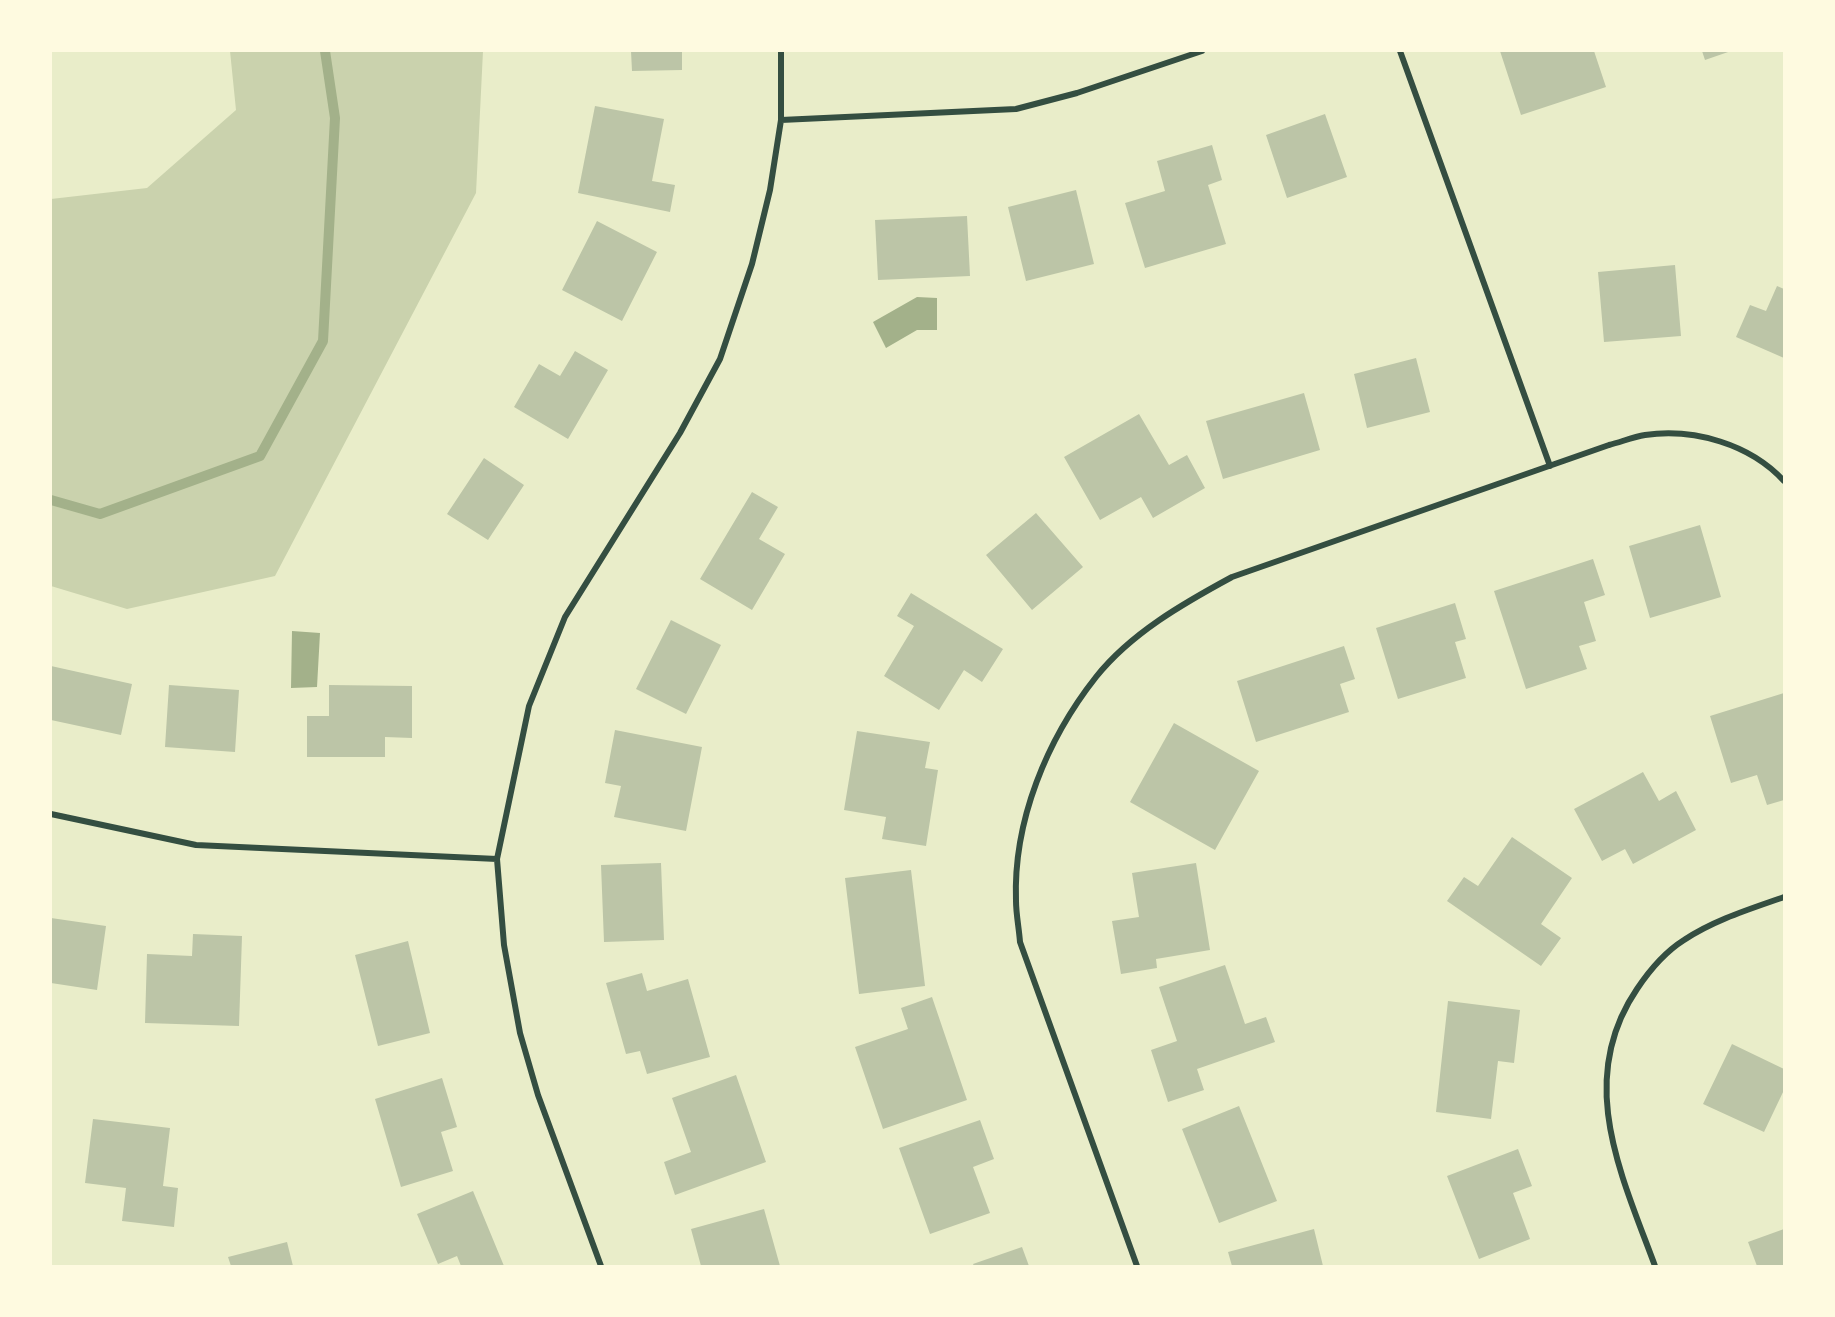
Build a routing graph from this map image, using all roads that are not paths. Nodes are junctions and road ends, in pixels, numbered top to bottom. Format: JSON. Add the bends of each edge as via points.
{"nodes":[{"id":1,"x":781,"y":51,"type":"edge"},
{"id":2,"x":1202,"y":51,"type":"edge"},
{"id":3,"x":1400,"y":51,"type":"edge"},
{"id":4,"x":781,"y":120,"type":"junction"},
{"id":5,"x":1550,"y":466,"type":"junction"},
{"id":6,"x":1784,"y":481,"type":"edge"},
{"id":7,"x":51,"y":814,"type":"edge"},
{"id":8,"x":497,"y":859,"type":"junction"},
{"id":9,"x":1784,"y":897,"type":"edge"},
{"id":10,"x":601,"y":1266,"type":"edge"},
{"id":11,"x":1137,"y":1266,"type":"edge"},
{"id":12,"x":1655,"y":1266,"type":"edge"}],
"edges":[{"from":1,"to":4,"type":"street"},
{"from":2,"to":4,"type":"street","via":[[1016,109]]},
{"from":3,"to":5,"type":"street"},
{"from":4,"to":8,"type":"street","via":[[770,190],[752,264],[720,359],[680,433],[565,617],[529,706]]},
{"from":5,"to":6,"type":"street","via":[[1644,435],[1679,434],[1712,438],[1746,452]]},
{"from":5,"to":11,"type":"street","via":[[1232,577],[1178,606],[1097,676],[1047,756],[1019,849],[1016,901],[1020,942]]},
{"from":7,"to":8,"type":"street","via":[[196,845]]},
{"from":8,"to":10,"type":"street","via":[[504,945],[520,1033],[538,1095]]},
{"from":9,"to":12,"type":"street","via":[[1726,918],[1683,940],[1647,973],[1622,1011],[1606,1060],[1607,1110],[1615,1156]]}]}
